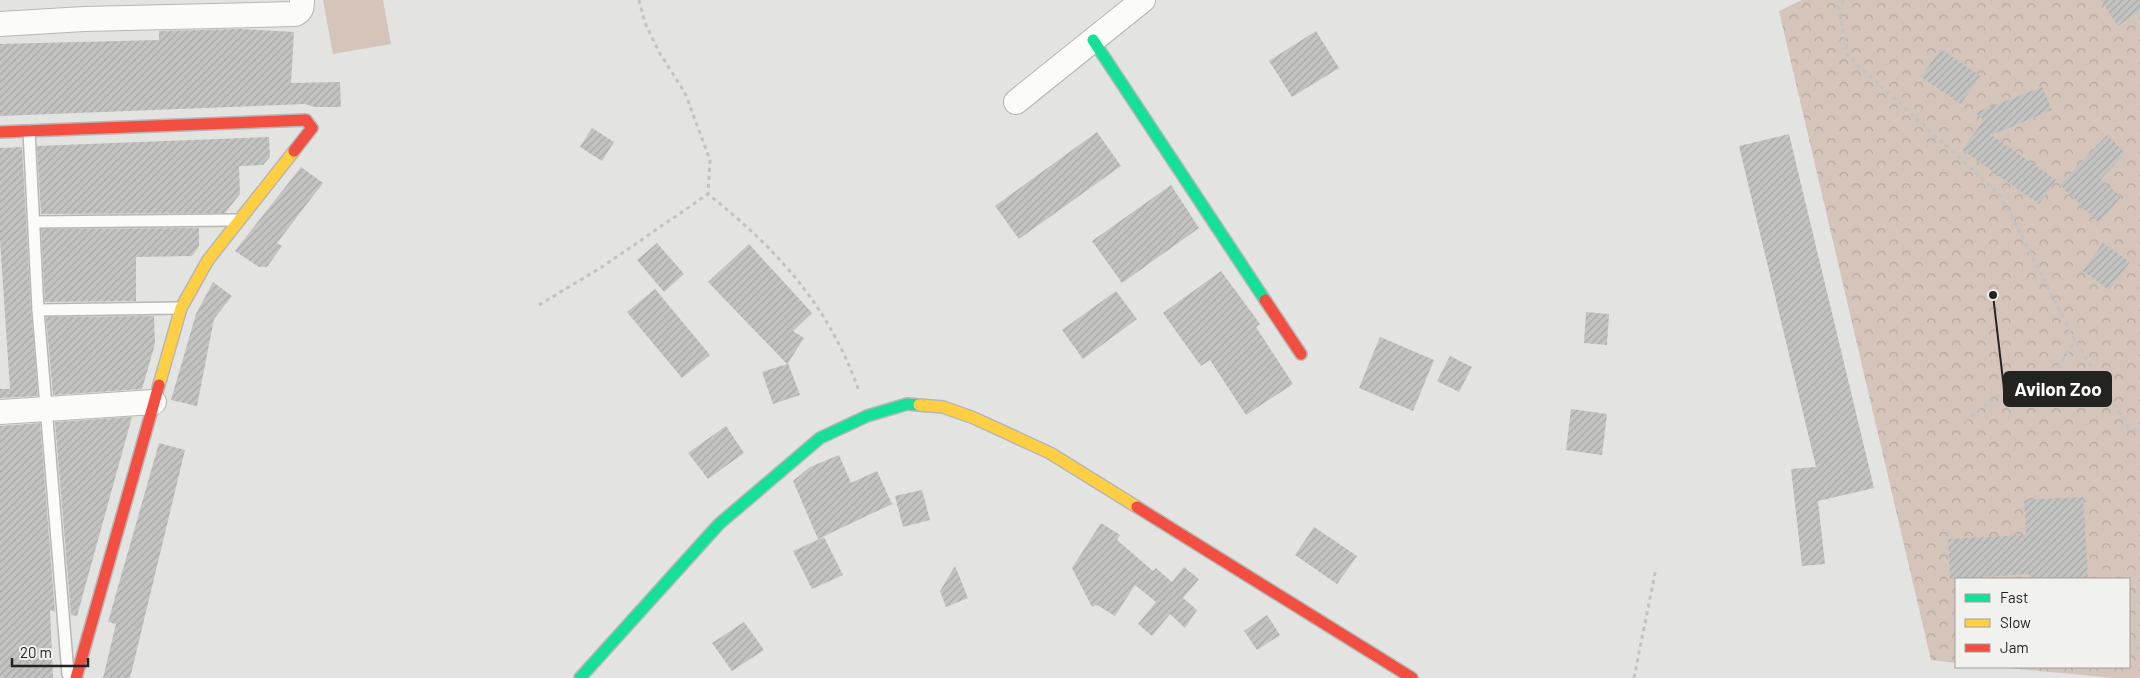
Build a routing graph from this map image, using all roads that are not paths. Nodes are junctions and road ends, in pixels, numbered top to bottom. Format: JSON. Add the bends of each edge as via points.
{"nodes":[{"id":1,"x":302,"y":0,"type":"edge"},
{"id":2,"x":1143,"y":0,"type":"edge"},
{"id":3,"x":83,"y":9,"type":"edge"},
{"id":4,"x":0,"y":24,"type":"edge"},
{"id":5,"x":1093,"y":40,"type":"junction"},
{"id":6,"x":1016,"y":102,"type":"dead end"},
{"id":7,"x":30,"y":131,"type":"junction"},
{"id":8,"x":0,"y":132,"type":"edge"},
{"id":9,"x":240,"y":220,"type":"junction"},
{"id":10,"x":34,"y":222,"type":"junction"},
{"id":11,"x":181,"y":308,"type":"junction"},
{"id":12,"x":38,"y":310,"type":"junction"},
{"id":13,"x":1301,"y":354,"type":"dead end"},
{"id":14,"x":154,"y":402,"type":"junction"},
{"id":15,"x":46,"y":409,"type":"junction"},
{"id":16,"x":0,"y":412,"type":"edge"},
{"id":17,"x":68,"y":678,"type":"edge"},
{"id":18,"x":76,"y":678,"type":"edge"},
{"id":19,"x":580,"y":678,"type":"edge"},
{"id":20,"x":1412,"y":678,"type":"edge"}],
"edges":[{"from":1,"to":3,"type":"street","via":[[300,12],[295,14]]},
{"from":2,"to":5,"type":"street"},
{"from":3,"to":4,"type":"street"},
{"from":5,"to":6,"type":"street"},
{"from":5,"to":13,"type":"street"},
{"from":7,"to":8,"type":"street"},
{"from":7,"to":9,"type":"street","via":[[309,122],[311,130]]},
{"from":7,"to":10,"type":"lane"},
{"from":9,"to":10,"type":"lane"},
{"from":9,"to":11,"type":"street","via":[[208,260]]},
{"from":10,"to":12,"type":"lane"},
{"from":11,"to":12,"type":"lane"},
{"from":11,"to":14,"type":"street"},
{"from":12,"to":15,"type":"lane"},
{"from":14,"to":15,"type":"street"},
{"from":14,"to":18,"type":"street"},
{"from":15,"to":16,"type":"street"},
{"from":15,"to":17,"type":"lane"},
{"from":19,"to":20,"type":"street","via":[[719,524],[820,438],[867,416],[907,404],[943,407],[1050,453]]}]}
